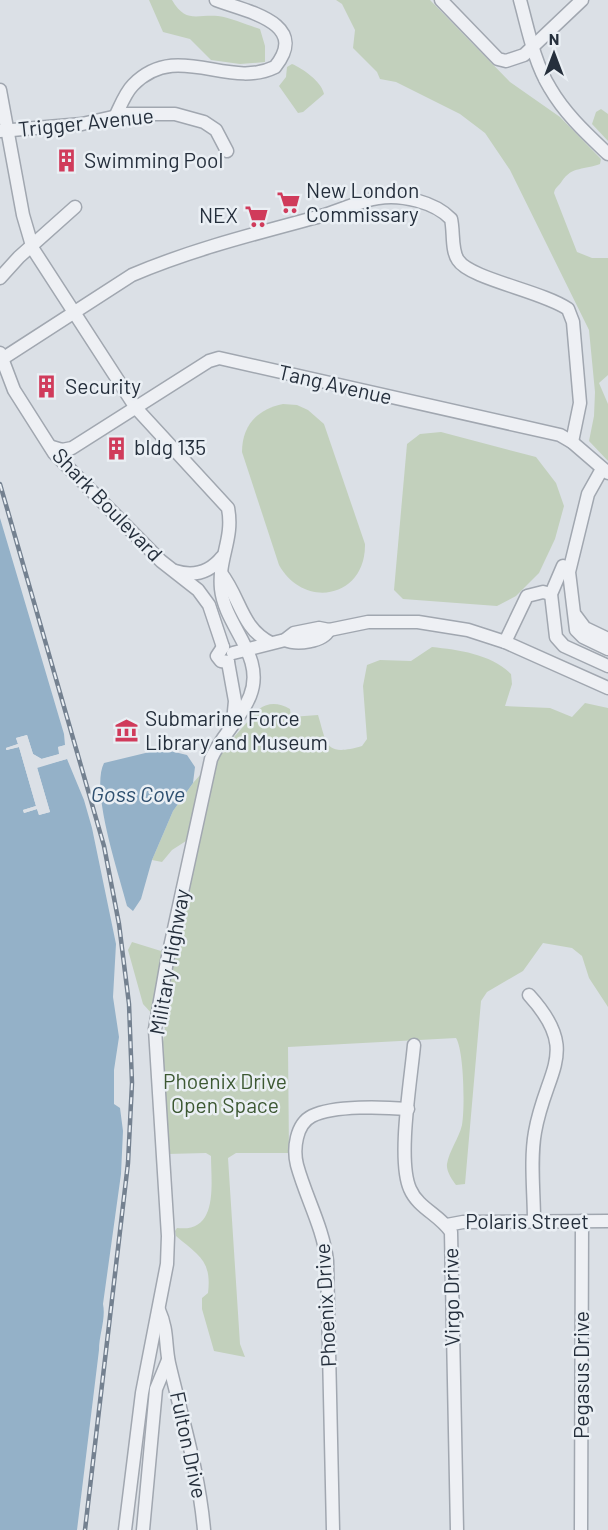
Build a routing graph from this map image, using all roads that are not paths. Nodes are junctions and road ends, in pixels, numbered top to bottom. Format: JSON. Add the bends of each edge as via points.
{"nodes":[{"id":1,"x":216,"y":0,"type":"edge"},
{"id":2,"x":441,"y":0,"type":"edge"},
{"id":3,"x":520,"y":0,"type":"edge"},
{"id":4,"x":582,"y":0,"type":"edge"},
{"id":5,"x":533,"y":45,"type":"junction"},
{"id":6,"x":0,"y":90,"type":"edge"},
{"id":7,"x":115,"y":117,"type":"junction"},
{"id":8,"x":4,"y":131,"type":"edge"},
{"id":9,"x":227,"y":151,"type":"dead end"},
{"id":10,"x":608,"y":154,"type":"edge"},
{"id":11,"x":75,"y":207,"type":"dead end"},
{"id":12,"x":32,"y":245,"type":"junction"},
{"id":13,"x":0,"y":278,"type":"edge"},
{"id":14,"x":74,"y":312,"type":"junction"},
{"id":15,"x":1,"y":356,"type":"edge"},
{"id":16,"x":136,"y":408,"type":"junction"},
{"id":17,"x":572,"y":442,"type":"junction"},
{"id":18,"x":52,"y":447,"type":"junction"},
{"id":19,"x":72,"y":448,"type":"junction"},
{"id":20,"x":68,"y":464,"type":"junction"},
{"id":21,"x":605,"y":471,"type":"edge"},
{"id":22,"x":581,"y":529,"type":"junction"},
{"id":23,"x":222,"y":557,"type":"junction"},
{"id":24,"x":563,"y":566,"type":"junction"},
{"id":25,"x":171,"y":570,"type":"junction"},
{"id":26,"x":221,"y":573,"type":"junction"},
{"id":27,"x":557,"y":579,"type":"junction"},
{"id":28,"x":551,"y":594,"type":"junction"},
{"id":29,"x":572,"y":601,"type":"junction"},
{"id":30,"x":608,"y":639,"type":"edge"},
{"id":31,"x":505,"y":642,"type":"junction"},
{"id":32,"x":271,"y":643,"type":"junction"},
{"id":33,"x":247,"y":649,"type":"junction"},
{"id":34,"x":608,"y":649,"type":"edge"},
{"id":35,"x":228,"y":654,"type":"junction"},
{"id":36,"x":585,"y":656,"type":"junction"},
{"id":37,"x":608,"y":656,"type":"edge"},
{"id":38,"x":608,"y":666,"type":"edge"},
{"id":39,"x":608,"y":688,"type":"edge"},
{"id":40,"x":233,"y":723,"type":"junction"},
{"id":41,"x":529,"y":995,"type":"dead end"},
{"id":42,"x":414,"y":1046,"type":"dead end"},
{"id":43,"x":408,"y":1109,"type":"junction"},
{"id":44,"x":534,"y":1221,"type":"junction"},
{"id":45,"x":582,"y":1221,"type":"junction"},
{"id":46,"x":608,"y":1221,"type":"edge"},
{"id":47,"x":447,"y":1225,"type":"junction"},
{"id":48,"x":159,"y":1310,"type":"junction"},
{"id":49,"x":151,"y":1346,"type":"junction"},
{"id":50,"x":168,"y":1360,"type":"junction"},
{"id":51,"x":125,"y":1530,"type":"edge"},
{"id":52,"x":142,"y":1530,"type":"edge"},
{"id":53,"x":204,"y":1530,"type":"edge"},
{"id":54,"x":333,"y":1530,"type":"edge"},
{"id":55,"x":457,"y":1530,"type":"edge"},
{"id":56,"x":581,"y":1530,"type":"edge"}],
"edges":[{"from":1,"to":7,"type":"street","via":[[269,18],[281,31],[285,43],[275,67],[256,74],[181,64],[163,66],[133,85]]},
{"from":2,"to":5,"type":"street","via":[[498,59],[514,59]]},
{"from":3,"to":5,"type":"street"},
{"from":4,"to":5,"type":"street"},
{"from":5,"to":10,"type":"street","via":[[550,88],[567,114]]},
{"from":6,"to":8,"type":"street","name":"Military Highway"},
{"from":7,"to":8,"type":"street","name":"Trigger Avenue"},
{"from":7,"to":9,"type":"street","name":"Trigger Avenue","via":[[166,114],[204,122],[216,130]]},
{"from":8,"to":12,"type":"street","name":"Military Highway"},
{"from":11,"to":12,"type":"street"},
{"from":12,"to":13,"type":"street"},
{"from":12,"to":14,"type":"street","name":"Military Highway"},
{"from":14,"to":15,"type":"street"},
{"from":14,"to":16,"type":"street","name":"Military Highway"},
{"from":14,"to":17,"type":"street","via":[[132,275],[240,237],[378,198],[415,201],[436,207],[451,219],[456,253],[467,271],[541,295],[568,309],[573,322],[580,403]]},
{"from":15,"to":18,"type":"street","name":"Shark Boulevard","via":[[27,413]]},
{"from":16,"to":17,"type":"street","name":"Tang Avenue","via":[[219,358],[560,435]]},
{"from":16,"to":19,"type":"street","name":"Tang Avenue"},
{"from":16,"to":23,"type":"street","name":"Military Highway","via":[[228,508],[229,542]]},
{"from":17,"to":21,"type":"street","name":"Tang Avenue"},
{"from":18,"to":19,"type":"street"},
{"from":18,"to":20,"type":"street","name":"Shark Boulevard","via":[[61,461]]},
{"from":19,"to":20,"type":"street"},
{"from":20,"to":25,"type":"street","name":"Shark Boulevard"},
{"from":21,"to":22,"type":"street","via":[[589,491]]},
{"from":22,"to":24,"type":"street"},
{"from":22,"to":29,"type":"street","via":[[569,566]]},
{"from":23,"to":25,"type":"street","via":[[208,570]]},
{"from":23,"to":26,"type":"street","name":"Military Highway"},
{"from":24,"to":27,"type":"street"},
{"from":24,"to":37,"type":"street","via":[[561,578],[569,633]]},
{"from":25,"to":35,"type":"street","name":"Shark Boulevard","via":[[198,590],[209,605]]},
{"from":26,"to":32,"type":"street","via":[[235,592],[253,633]]},
{"from":26,"to":33,"type":"street","name":"Military Highway","via":[[223,597]]},
{"from":27,"to":28,"type":"street"},
{"from":27,"to":36,"type":"street","via":[[561,631],[564,639]]},
{"from":28,"to":31,"type":"street","via":[[527,596]]},
{"from":28,"to":36,"type":"street","via":[[558,641]]},
{"from":29,"to":30,"type":"street","via":[[581,624]]},
{"from":29,"to":34,"type":"street","via":[[574,626],[580,635]]},
{"from":31,"to":32,"type":"street","via":[[468,630],[418,622],[368,622],[294,633]]},
{"from":31,"to":39,"type":"street"},
{"from":32,"to":33,"type":"street"},
{"from":33,"to":35,"type":"street"},
{"from":33,"to":40,"type":"street","name":"Military Highway","via":[[255,672],[254,687]]},
{"from":35,"to":40,"type":"street","name":"Military Highway","via":[[235,701]]},
{"from":36,"to":38,"type":"street"},
{"from":40,"to":48,"type":"street","name":"Military Highway","via":[[212,759],[158,1004],[156,1052],[168,1236]]},
{"from":41,"to":44,"type":"street","via":[[554,1028],[558,1052],[535,1134]]},
{"from":42,"to":43,"type":"street","name":"Virgo Drive"},
{"from":43,"to":47,"type":"street","name":"Virgo Drive","via":[[405,1153],[409,1188],[415,1199]]},
{"from":43,"to":54,"type":"street","name":"Phoenix Drive","via":[[322,1113],[311,1116],[296,1139],[297,1165],[320,1227],[327,1261]]},
{"from":44,"to":45,"type":"street","name":"Polaris Street"},
{"from":44,"to":47,"type":"street","name":"Polaris Street"},
{"from":45,"to":46,"type":"street","name":"Polaris Street"},
{"from":45,"to":56,"type":"street","name":"Pegasus Drive"},
{"from":47,"to":55,"type":"street","name":"Virgo Drive","via":[[451,1232]]},
{"from":48,"to":49,"type":"street","name":"Military Highway"},
{"from":48,"to":50,"type":"street","name":"Fulton Drive","via":[[166,1325]]},
{"from":49,"to":50,"type":"street"},
{"from":49,"to":51,"type":"street","name":"Military Highway"},
{"from":50,"to":52,"type":"street","via":[[156,1389]]},
{"from":50,"to":53,"type":"street","name":"Fulton Drive","via":[[193,1450]]}]}
